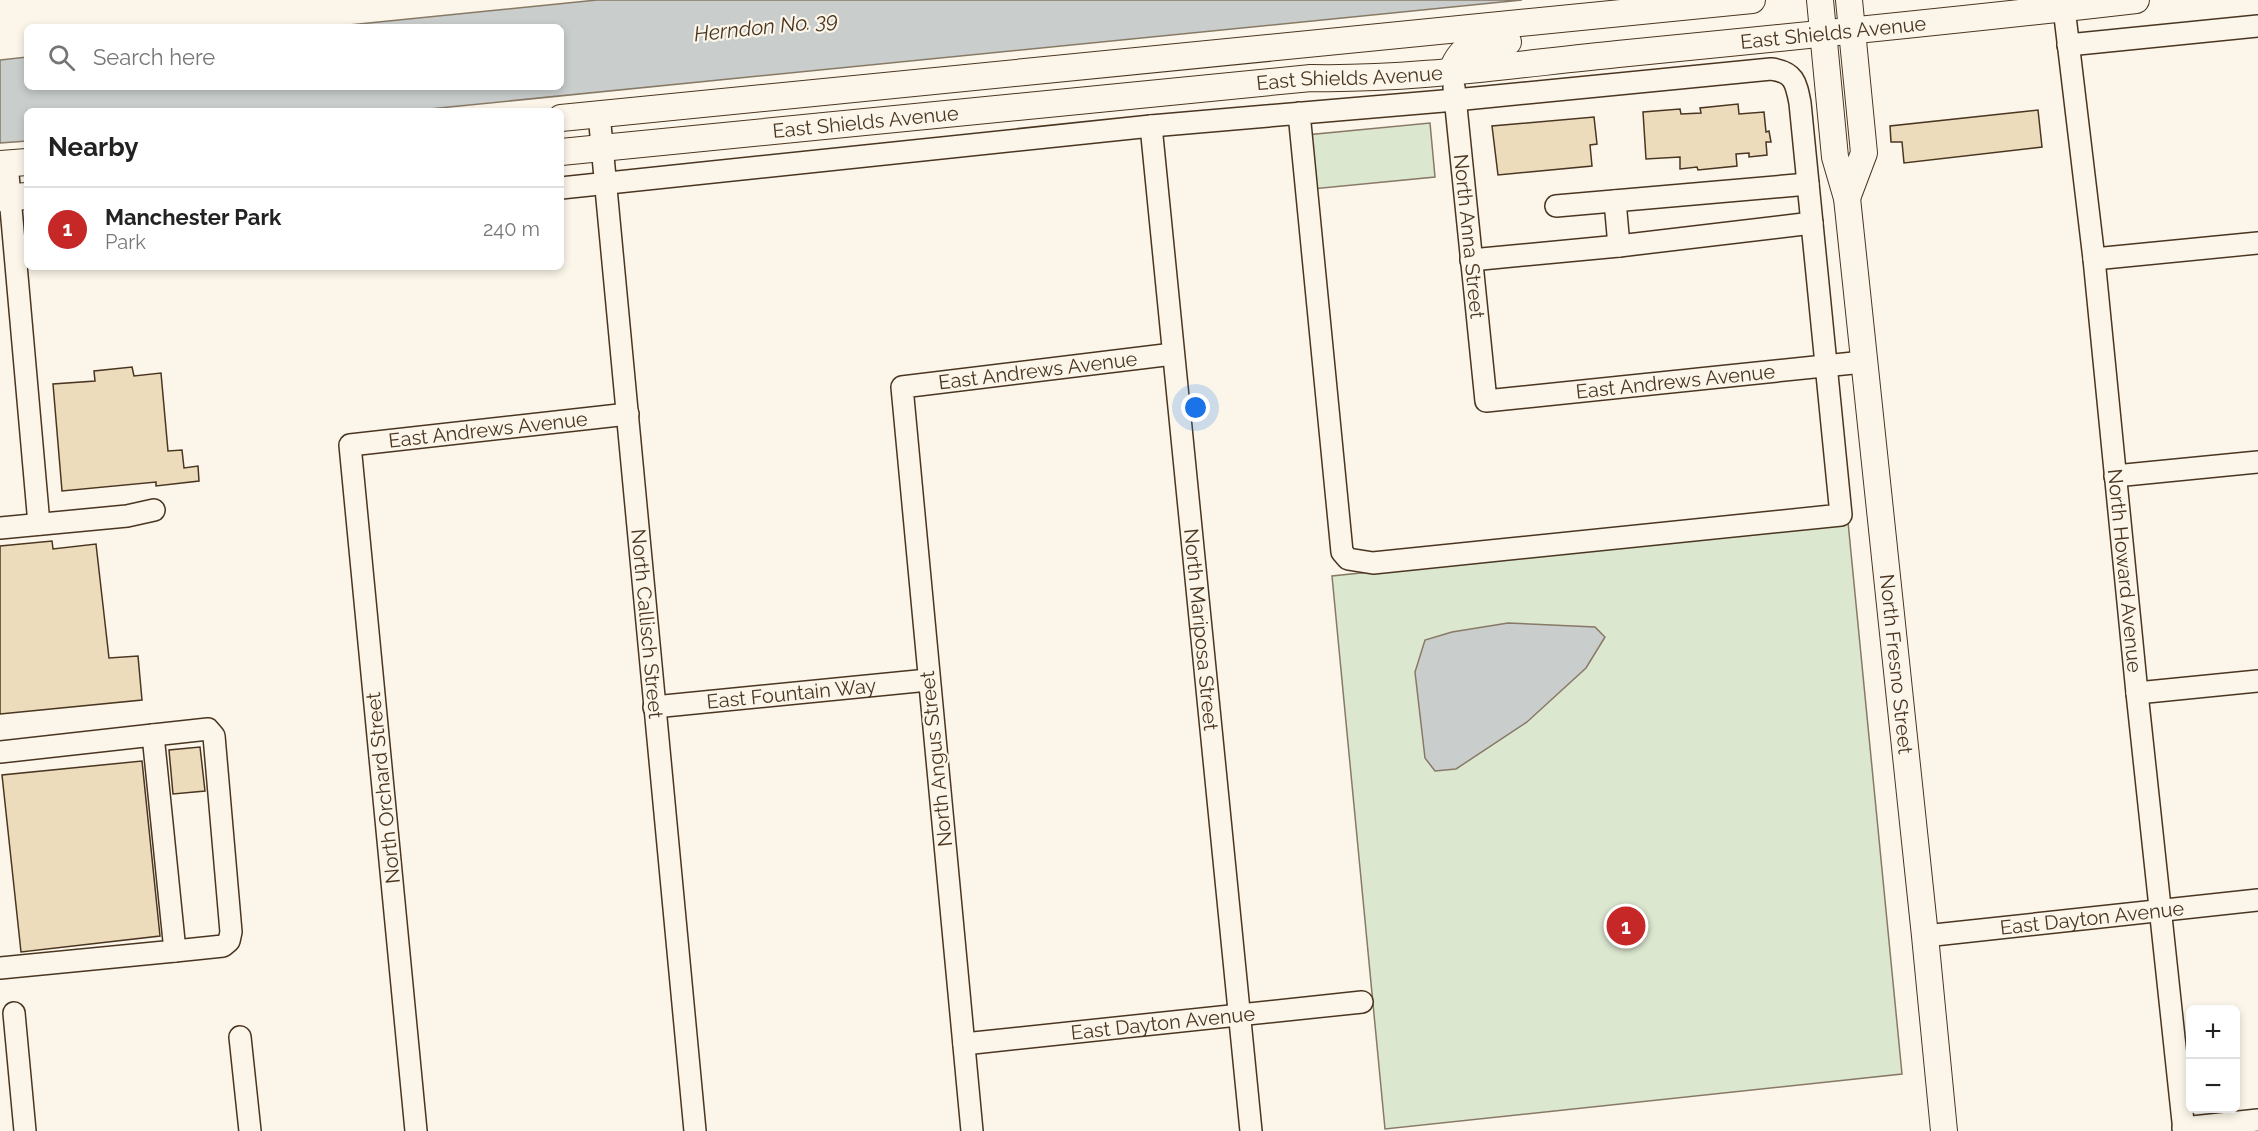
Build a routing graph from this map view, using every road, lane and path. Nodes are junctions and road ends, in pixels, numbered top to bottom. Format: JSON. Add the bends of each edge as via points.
{"nodes":[{"id":1,"x":1752,"y":0,"type":"edge"},
{"id":2,"x":1820,"y":0,"type":"edge"},
{"id":3,"x":1849,"y":0,"type":"edge"},
{"id":4,"x":2136,"y":0,"type":"edge"},
{"id":5,"x":2064,"y":8,"type":"junction"},
{"id":6,"x":1636,"y":12,"type":"junction"},
{"id":7,"x":2258,"y":26,"type":"edge"},
{"id":8,"x":1852,"y":31,"type":"junction"},
{"id":9,"x":1823,"y":34,"type":"junction"},
{"id":10,"x":2068,"y":45,"type":"junction"},
{"id":11,"x":1452,"y":70,"type":"junction"},
{"id":12,"x":1455,"y":100,"type":"junction"},
{"id":13,"x":1299,"y":113,"type":"junction"},
{"id":14,"x":599,"y":114,"type":"junction"},
{"id":15,"x":564,"y":118,"type":"edge"},
{"id":16,"x":1151,"y":126,"type":"junction"},
{"id":17,"x":603,"y":148,"type":"junction"},
{"id":18,"x":564,"y":152,"type":"edge"},
{"id":19,"x":11,"y":163,"type":"edge"},
{"id":20,"x":606,"y":183,"type":"junction"},
{"id":21,"x":1808,"y":184,"type":"junction"},
{"id":22,"x":564,"y":188,"type":"edge"},
{"id":23,"x":12,"y":197,"type":"edge"},
{"id":24,"x":1847,"y":198,"type":"junction"},
{"id":25,"x":1615,"y":201,"type":"junction"},
{"id":26,"x":1556,"y":206,"type":"dead end"},
{"id":27,"x":1812,"y":223,"type":"junction"},
{"id":28,"x":2258,"y":243,"type":"edge"},
{"id":29,"x":1619,"y":246,"type":"junction"},
{"id":30,"x":2094,"y":259,"type":"junction"},
{"id":31,"x":1471,"y":260,"type":"junction"},
{"id":32,"x":9,"y":283,"type":"edge"},
{"id":33,"x":1173,"y":354,"type":"junction"},
{"id":34,"x":1863,"y":362,"type":"junction"},
{"id":35,"x":1825,"y":366,"type":"junction"},
{"id":36,"x":902,"y":387,"type":"joint"},
{"id":37,"x":1486,"y":401,"type":"joint"},
{"id":38,"x":627,"y":414,"type":"junction"},
{"id":39,"x":350,"y":445,"type":"joint"},
{"id":40,"x":2258,"y":462,"type":"edge"},
{"id":41,"x":2115,"y":476,"type":"junction"},
{"id":42,"x":154,"y":510,"type":"dead end"},
{"id":43,"x":39,"y":524,"type":"junction"},
{"id":44,"x":0,"y":528,"type":"edge"},
{"id":45,"x":928,"y":680,"type":"junction"},
{"id":46,"x":2258,"y":681,"type":"edge"},
{"id":47,"x":2137,"y":693,"type":"junction"},
{"id":48,"x":654,"y":707,"type":"junction"},
{"id":49,"x":153,"y":735,"type":"junction"},
{"id":50,"x":0,"y":752,"type":"edge"},
{"id":51,"x":2258,"y":900,"type":"edge"},
{"id":52,"x":2159,"y":909,"type":"junction"},
{"id":53,"x":1925,"y":936,"type":"junction"},
{"id":54,"x":175,"y":951,"type":"junction"},
{"id":55,"x":0,"y":968,"type":"edge"},
{"id":56,"x":1362,"y":1002,"type":"dead end"},
{"id":57,"x":14,"y":1013,"type":"dead end"},
{"id":58,"x":1241,"y":1016,"type":"junction"},
{"id":59,"x":240,"y":1036,"type":"dead end"},
{"id":60,"x":964,"y":1044,"type":"junction"},
{"id":61,"x":2258,"y":1120,"type":"edge"},
{"id":62,"x":2184,"y":1129,"type":"edge"},
{"id":63,"x":25,"y":1131,"type":"edge"},
{"id":64,"x":250,"y":1131,"type":"edge"},
{"id":65,"x":416,"y":1131,"type":"edge"},
{"id":66,"x":695,"y":1131,"type":"edge"},
{"id":67,"x":972,"y":1131,"type":"edge"},
{"id":68,"x":1251,"y":1131,"type":"edge"},
{"id":69,"x":1944,"y":1131,"type":"edge"}],
"edges":[{"from":1,"to":6,"type":"main road","name":"East Shields Avenue"},
{"from":2,"to":9,"type":"main road","name":"North Fresno Street"},
{"from":3,"to":8,"type":"main road","name":"North Fresno Street"},
{"from":4,"to":5,"type":"main road","name":"East Shields Avenue"},
{"from":5,"to":8,"type":"main road","name":"East Shields Avenue"},
{"from":5,"to":10,"type":"street","name":"North Howard Avenue"},
{"from":6,"to":11,"type":"main road","via":[[1568,35],[1464,49]]},
{"from":6,"to":14,"type":"main road","name":"East Shields Avenue"},
{"from":7,"to":10,"type":"street"},
{"from":8,"to":9,"type":"main road","name":"East Shields Avenue"},
{"from":8,"to":24,"type":"main road","name":"North Fresno Street","via":[[1864,153]]},
{"from":9,"to":11,"type":"main road","name":"East Shields Avenue"},
{"from":9,"to":24,"type":"main road","name":"North Fresno Street","via":[[1835,158]]},
{"from":10,"to":30,"type":"street","name":"North Howard Avenue"},
{"from":11,"to":12,"type":"street","name":"North Anna Street"},
{"from":11,"to":17,"type":"main road","name":"East Shields Avenue","via":[[1351,79],[1311,78]]},
{"from":12,"to":13,"type":"street"},
{"from":12,"to":21,"type":"street","via":[[1784,70],[1797,87]]},
{"from":12,"to":31,"type":"street","name":"North Anna Street"},
{"from":13,"to":16,"type":"street"},
{"from":13,"to":35,"type":"street","via":[[1342,552],[1348,559],[1373,563],[1841,515]]},
{"from":14,"to":15,"type":"main road","name":"East Shields Avenue"},
{"from":14,"to":17,"type":"street","name":"North Callisch Street"},
{"from":16,"to":20,"type":"street"},
{"from":16,"to":33,"type":"street","name":"North Mariposa Street"},
{"from":17,"to":18,"type":"main road","name":"East Shields Avenue"},
{"from":17,"to":20,"type":"street","name":"North Callisch Street"},
{"from":19,"to":23,"type":"street"},
{"from":20,"to":22,"type":"street"},
{"from":20,"to":38,"type":"street","name":"North Callisch Street"},
{"from":21,"to":25,"type":"street"},
{"from":21,"to":27,"type":"street"},
{"from":23,"to":32,"type":"street"},
{"from":24,"to":34,"type":"main road","name":"North Fresno Street"},
{"from":25,"to":26,"type":"street"},
{"from":25,"to":29,"type":"street"},
{"from":27,"to":29,"type":"street"},
{"from":27,"to":35,"type":"street"},
{"from":28,"to":30,"type":"street"},
{"from":29,"to":31,"type":"street"},
{"from":30,"to":41,"type":"street","name":"North Howard Avenue"},
{"from":31,"to":37,"type":"street","name":"North Anna Street"},
{"from":32,"to":43,"type":"street"},
{"from":33,"to":36,"type":"street","name":"East Andrews Avenue"},
{"from":33,"to":58,"type":"street","name":"North Mariposa Street"},
{"from":34,"to":35,"type":"street","name":"East Andrews Avenue"},
{"from":34,"to":53,"type":"main road","name":"North Fresno Street"},
{"from":35,"to":37,"type":"street","name":"East Andrews Avenue"},
{"from":36,"to":45,"type":"street","name":"North Angus Street"},
{"from":38,"to":39,"type":"street","name":"East Andrews Avenue"},
{"from":38,"to":48,"type":"street","name":"North Callisch Street"},
{"from":39,"to":65,"type":"street","name":"North Orchard Street"},
{"from":40,"to":41,"type":"street"},
{"from":41,"to":47,"type":"street","name":"North Howard Avenue"},
{"from":42,"to":43,"type":"street"},
{"from":43,"to":44,"type":"street"},
{"from":45,"to":48,"type":"street","name":"East Fountain Way"},
{"from":45,"to":60,"type":"street","name":"North Angus Street"},
{"from":46,"to":47,"type":"street"},
{"from":47,"to":52,"type":"street","name":"North Howard Avenue"},
{"from":48,"to":66,"type":"street","name":"North Callisch Street"},
{"from":49,"to":50,"type":"street"},
{"from":49,"to":54,"type":"street"},
{"from":49,"to":54,"type":"street","via":[[208,729],[214,736],[231,932],[223,946]]},
{"from":51,"to":52,"type":"street","name":"East Dayton Avenue"},
{"from":52,"to":53,"type":"street","name":"East Dayton Avenue"},
{"from":52,"to":62,"type":"street","name":"North Howard Avenue"},
{"from":53,"to":69,"type":"main road","name":"North Fresno Street"},
{"from":54,"to":55,"type":"street"},
{"from":56,"to":58,"type":"street","name":"East Dayton Avenue"},
{"from":57,"to":63,"type":"street"},
{"from":58,"to":60,"type":"street","name":"East Dayton Avenue"},
{"from":58,"to":68,"type":"street","name":"North Mariposa Street"},
{"from":59,"to":64,"type":"street"},
{"from":60,"to":67,"type":"street","name":"North Angus Street"},
{"from":61,"to":62,"type":"street"}]}
